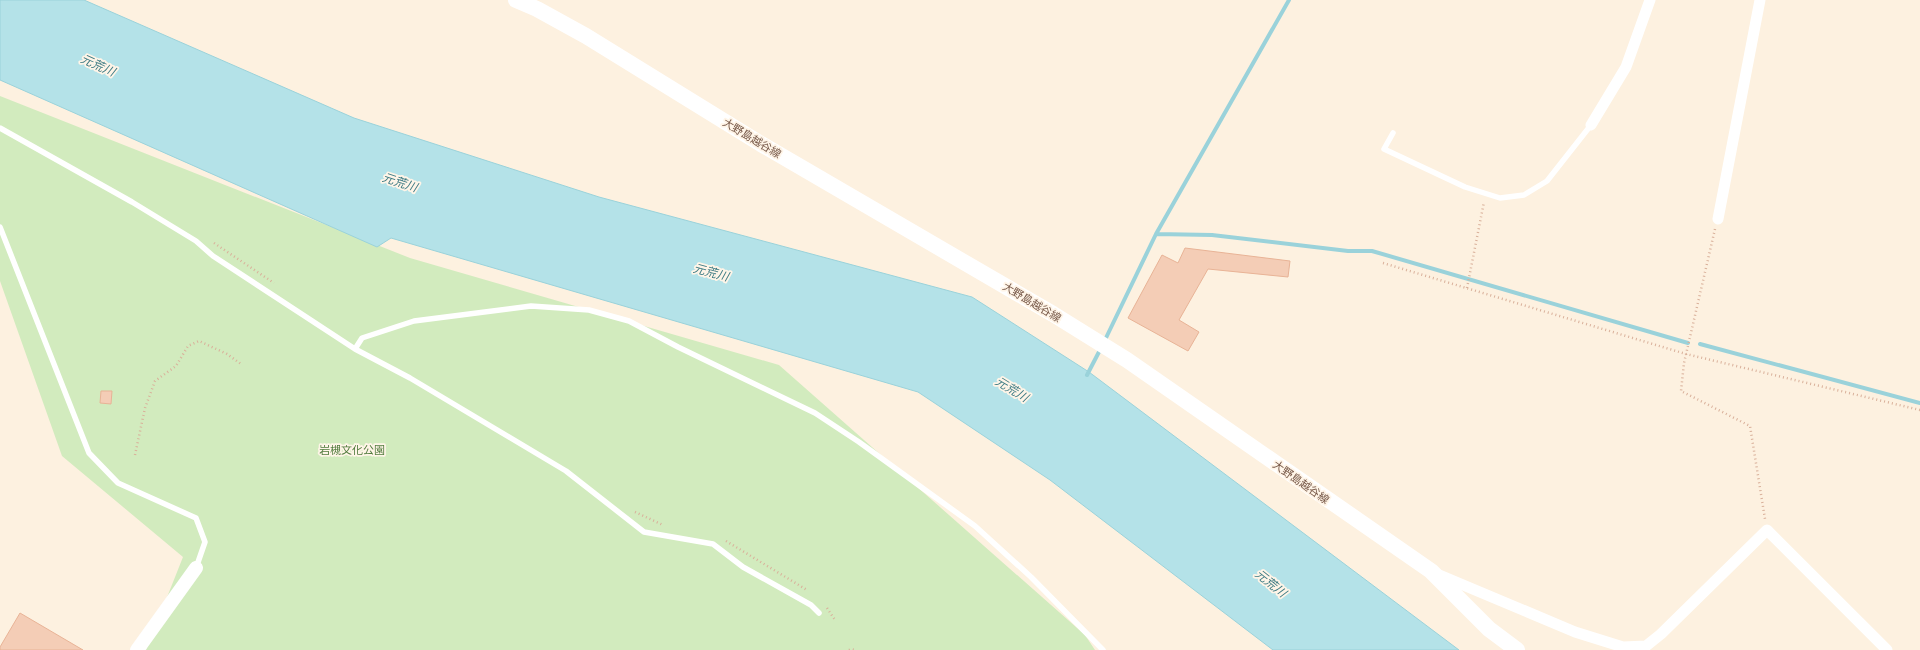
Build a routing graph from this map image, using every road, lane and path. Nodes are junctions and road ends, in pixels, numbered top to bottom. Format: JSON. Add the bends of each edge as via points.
{"nodes":[{"id":1,"x":516,"y":0,"type":"edge"},
{"id":2,"x":1650,"y":0,"type":"edge"},
{"id":3,"x":1760,"y":0,"type":"edge"},
{"id":4,"x":1591,"y":125,"type":"joint"},
{"id":5,"x":0,"y":128,"type":"edge"},
{"id":6,"x":1392,"y":133,"type":"dead end"},
{"id":7,"x":1486,"y":194,"type":"junction"},
{"id":8,"x":1718,"y":219,"type":"joint"},
{"id":9,"x":0,"y":227,"type":"edge"},
{"id":10,"x":1383,"y":263,"type":"dead end"},
{"id":11,"x":1467,"y":288,"type":"junction"},
{"id":12,"x":355,"y":349,"type":"junction"},
{"id":13,"x":1686,"y":354,"type":"junction"},
{"id":14,"x":242,"y":364,"type":"dead end"},
{"id":15,"x":1920,"y":410,"type":"edge"},
{"id":16,"x":135,"y":455,"type":"dead end"},
{"id":17,"x":629,"y":509,"type":"dead end"},
{"id":18,"x":667,"y":526,"type":"dead end"},
{"id":19,"x":1767,"y":530,"type":"junction"},
{"id":20,"x":723,"y":540,"type":"dead end"},
{"id":21,"x":196,"y":568,"type":"joint"},
{"id":22,"x":1431,"y":571,"type":"junction"},
{"id":23,"x":814,"y":595,"type":"dead end"},
{"id":24,"x":825,"y":606,"type":"dead end"},
{"id":25,"x":819,"y":613,"type":"dead end"},
{"id":26,"x":835,"y":620,"type":"dead end"},
{"id":27,"x":137,"y":650,"type":"edge"},
{"id":28,"x":849,"y":650,"type":"edge"},
{"id":29,"x":855,"y":650,"type":"edge"},
{"id":30,"x":1103,"y":650,"type":"edge"},
{"id":31,"x":1517,"y":650,"type":"edge"},
{"id":32,"x":1887,"y":650,"type":"edge"}],
"edges":[{"from":1,"to":22,"type":"main road","name":"大野島越谷線","via":[[586,36],[761,144],[1053,314],[1127,360]]},
{"from":2,"to":4,"type":"street","via":[[1626,67]]},
{"from":3,"to":8,"type":"street"},
{"from":4,"to":7,"type":"lane","via":[[1547,181],[1524,196],[1500,198]]},
{"from":5,"to":12,"type":"lane","via":[[196,241],[212,256]]},
{"from":6,"to":7,"type":"lane","via":[[1384,149]]},
{"from":7,"to":11,"type":"path"},
{"from":8,"to":13,"type":"path"},
{"from":9,"to":21,"type":"lane","via":[[89,453],[118,483],[196,518],[205,542]]},
{"from":10,"to":11,"type":"path"},
{"from":11,"to":13,"type":"path"},
{"from":12,"to":25,"type":"lane","via":[[410,378],[566,471],[644,532],[713,544],[743,567],[811,605]]},
{"from":12,"to":30,"type":"lane","via":[[362,338],[414,321],[531,306],[589,310],[629,322],[815,413],[859,442],[975,526],[1031,577]]},
{"from":13,"to":15,"type":"path"},
{"from":13,"to":19,"type":"path","via":[[1681,391],[1750,426]]},
{"from":14,"to":16,"type":"path","via":[[198,341],[188,346],[176,366],[155,381],[145,408]]},
{"from":17,"to":18,"type":"path"},
{"from":19,"to":22,"type":"street","via":[[1662,634],[1646,646],[1623,647],[1575,632]]},
{"from":19,"to":32,"type":"street"},
{"from":20,"to":23,"type":"path","via":[[737,546]]},
{"from":21,"to":27,"type":"street"},
{"from":22,"to":31,"type":"main road","name":"大野島越谷線","via":[[1489,629]]},
{"from":24,"to":26,"type":"path"},
{"from":28,"to":29,"type":"path"}]}
